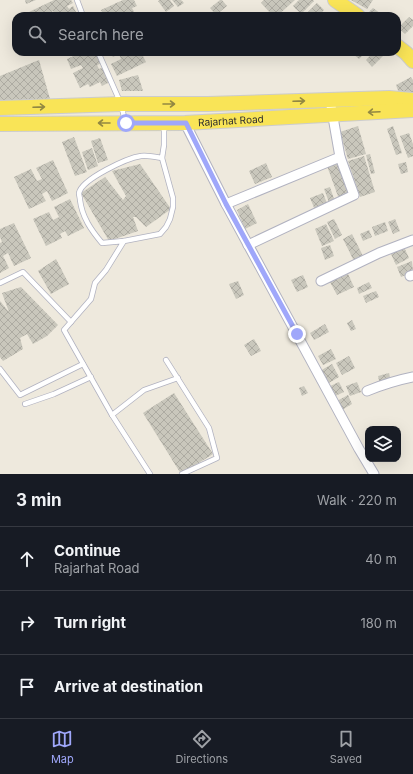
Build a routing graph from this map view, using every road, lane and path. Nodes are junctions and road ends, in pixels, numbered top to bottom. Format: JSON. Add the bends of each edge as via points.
{"nodes":[{"id":1,"x":77,"y":0,"type":"edge"},
{"id":2,"x":335,"y":0,"type":"edge"},
{"id":3,"x":82,"y":12,"type":"edge"},
{"id":4,"x":352,"y":12,"type":"edge"},
{"id":5,"x":401,"y":49,"type":"edge"},
{"id":6,"x":100,"y":56,"type":"edge"},
{"id":7,"x":413,"y":61,"type":"edge"},
{"id":8,"x":330,"y":100,"type":"junction"},
{"id":9,"x":413,"y":100,"type":"edge"},
{"id":10,"x":121,"y":104,"type":"junction"},
{"id":11,"x":0,"y":108,"type":"edge"},
{"id":12,"x":413,"y":110,"type":"edge"},
{"id":13,"x":333,"y":115,"type":"junction"},
{"id":14,"x":126,"y":123,"type":"junction"},
{"id":15,"x":164,"y":123,"type":"junction"},
{"id":16,"x":186,"y":123,"type":"junction"},
{"id":17,"x":0,"y":124,"type":"edge"},
{"id":18,"x":340,"y":157,"type":"junction"},
{"id":19,"x":162,"y":158,"type":"junction"},
{"id":20,"x":226,"y":204,"type":"junction"},
{"id":21,"x":413,"y":240,"type":"edge"},
{"id":22,"x":124,"y":241,"type":"junction"},
{"id":23,"x":248,"y":245,"type":"junction"},
{"id":24,"x":321,"y":281,"type":"dead end"},
{"id":25,"x":0,"y":283,"type":"edge"},
{"id":26,"x":71,"y":322,"type":"junction"},
{"id":27,"x":166,"y":360,"type":"dead end"},
{"id":28,"x":83,"y":364,"type":"junction"},
{"id":29,"x":0,"y":370,"type":"edge"},
{"id":30,"x":91,"y":377,"type":"junction"},
{"id":31,"x":413,"y":377,"type":"edge"},
{"id":32,"x":178,"y":378,"type":"junction"},
{"id":33,"x":367,"y":391,"type":"dead end"},
{"id":34,"x":25,"y":404,"type":"dead end"},
{"id":35,"x":112,"y":415,"type":"junction"},
{"id":36,"x":150,"y":474,"type":"edge"},
{"id":37,"x":182,"y":474,"type":"edge"},
{"id":38,"x":374,"y":474,"type":"edge"}],
"edges":[{"from":1,"to":3,"type":"lane"},
{"from":2,"to":4,"type":"main road"},
{"from":5,"to":7,"type":"main road"},
{"from":6,"to":10,"type":"lane"},
{"from":8,"to":9,"type":"main road"},
{"from":10,"to":8,"type":"main road","one_way":true},
{"from":8,"to":13,"type":"street"},
{"from":11,"to":10,"type":"main road","one_way":true},
{"from":10,"to":14,"type":"lane"},
{"from":12,"to":13,"type":"main road","name":"Rajarhat Road","one_way":true},
{"from":13,"to":16,"type":"main road","name":"Rajarhat Road"},
{"from":13,"to":18,"type":"street"},
{"from":14,"to":15,"type":"main road","name":"Rajarhat Road"},
{"from":14,"to":17,"type":"main road","name":"Rajarhat Road","one_way":true},
{"from":15,"to":16,"type":"main road","name":"Rajarhat Road"},
{"from":15,"to":19,"type":"lane"},
{"from":16,"to":20,"type":"street"},
{"from":18,"to":20,"type":"street"},
{"from":18,"to":23,"type":"street","via":[[354,195]]},
{"from":19,"to":22,"type":"lane","via":[[173,198],[170,219],[160,234]]},
{"from":19,"to":22,"type":"lane","via":[[143,156],[112,167],[84,184],[79,193],[87,222],[102,243]]},
{"from":20,"to":23,"type":"street"},
{"from":21,"to":24,"type":"street"},
{"from":22,"to":26,"type":"lane","via":[[95,283],[91,298]]},
{"from":23,"to":38,"type":"street"},
{"from":25,"to":26,"type":"lane","via":[[23,272]]},
{"from":26,"to":28,"type":"lane","via":[[64,330]]},
{"from":27,"to":32,"type":"lane"},
{"from":28,"to":29,"type":"lane","via":[[20,395]]},
{"from":28,"to":30,"type":"lane"},
{"from":30,"to":34,"type":"lane"},
{"from":30,"to":35,"type":"lane"},
{"from":31,"to":33,"type":"street"},
{"from":32,"to":35,"type":"lane","via":[[144,390]]},
{"from":32,"to":37,"type":"lane","via":[[209,428],[217,458]]},
{"from":35,"to":36,"type":"lane"}]}
